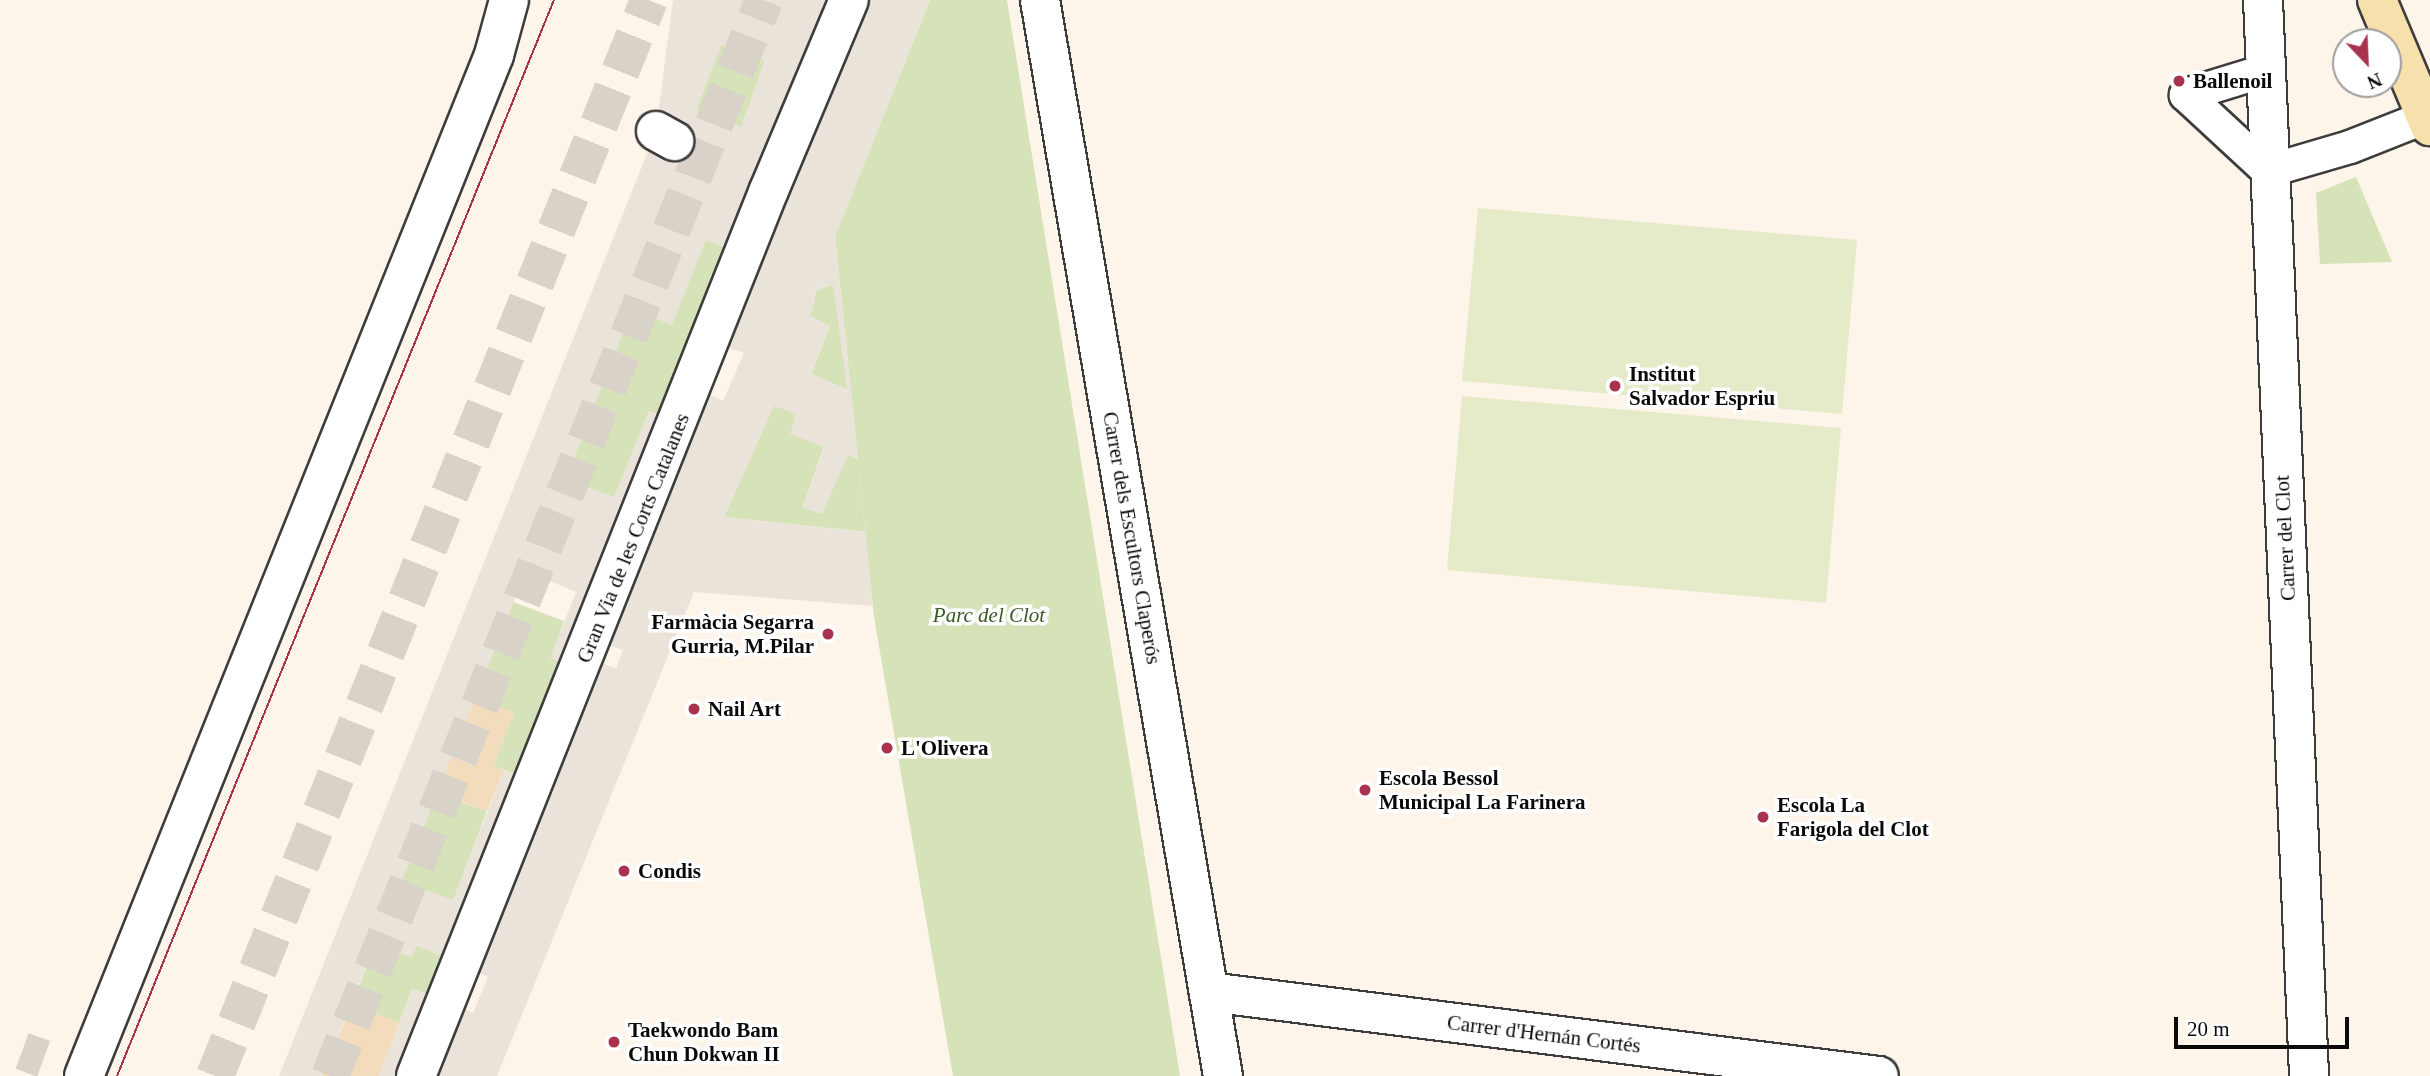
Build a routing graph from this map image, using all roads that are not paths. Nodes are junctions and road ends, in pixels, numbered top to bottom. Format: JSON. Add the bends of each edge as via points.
{"nodes":[{"id":1,"x":509,"y":0,"type":"edge"},
{"id":2,"x":849,"y":0,"type":"edge"},
{"id":3,"x":1040,"y":0,"type":"edge"},
{"id":4,"x":2263,"y":0,"type":"edge"},
{"id":5,"x":2377,"y":0,"type":"edge"},
{"id":6,"x":2264,"y":71,"type":"junction"},
{"id":7,"x":2428,"y":121,"type":"edge"},
{"id":8,"x":2269,"y":171,"type":"junction"},
{"id":9,"x":1209,"y":992,"type":"junction"},
{"id":10,"x":84,"y":1076,"type":"edge"},
{"id":11,"x":416,"y":1076,"type":"edge"},
{"id":12,"x":1223,"y":1076,"type":"edge"},
{"id":13,"x":1879,"y":1076,"type":"edge"},
{"id":14,"x":2309,"y":1076,"type":"edge"}],
"edges":[{"from":1,"to":10,"type":"street","via":[[494,55]]},
{"from":2,"to":11,"type":"street","name":"Gran Via de les Corts Catalanes"},
{"from":3,"to":9,"type":"street","name":"Carrer dels Escultors Claperós"},
{"from":4,"to":6,"type":"street","name":"Carrer del Clot"},
{"from":5,"to":7,"type":"street"},
{"from":6,"to":8,"type":"street","name":"Carrer del Clot"},
{"from":6,"to":8,"type":"lane","via":[[2186,95]]},
{"from":7,"to":8,"type":"lane"},
{"from":8,"to":14,"type":"street","name":"Carrer del Clot"},
{"from":9,"to":12,"type":"street","name":"Carrer dels Escultors Claperós"},
{"from":9,"to":13,"type":"street","name":"Carrer d'Hernán Cortés"}]}
